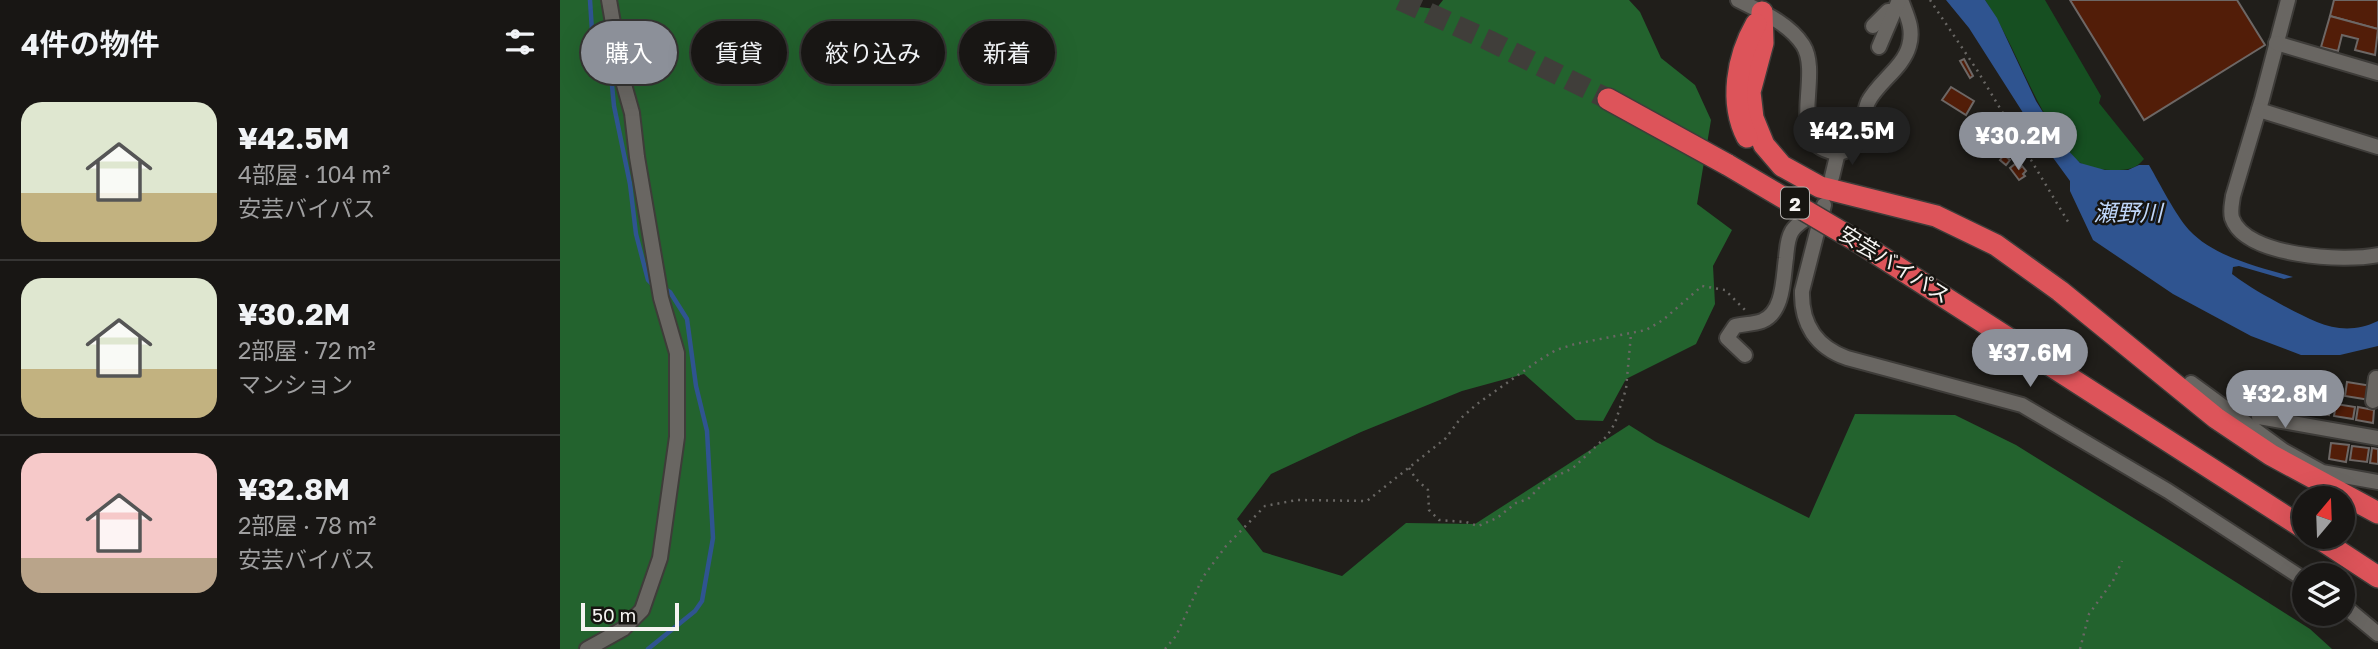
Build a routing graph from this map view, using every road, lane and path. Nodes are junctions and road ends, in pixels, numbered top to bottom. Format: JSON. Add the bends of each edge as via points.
{"nodes":[{"id":1,"x":609,"y":0,"type":"edge"},
{"id":2,"x":1738,"y":0,"type":"edge"},
{"id":3,"x":1930,"y":0,"type":"edge"},
{"id":4,"x":2288,"y":0,"type":"edge"},
{"id":5,"x":1898,"y":4,"type":"edge"},
{"id":6,"x":1765,"y":6,"type":"edge"},
{"id":7,"x":1873,"y":26,"type":"dead end"},
{"id":8,"x":2276,"y":43,"type":"junction"},
{"id":9,"x":1879,"y":47,"type":"dead end"},
{"id":10,"x":2378,"y":73,"type":"edge"},
{"id":11,"x":1608,"y":99,"type":"tunnel mouth"},
{"id":12,"x":2259,"y":110,"type":"junction"},
{"id":13,"x":2378,"y":147,"type":"edge"},
{"id":14,"x":1838,"y":152,"type":"junction"},
{"id":15,"x":1832,"y":177,"type":"dead end"},
{"id":16,"x":2070,"y":225,"type":"dead end"},
{"id":17,"x":2378,"y":255,"type":"edge"},
{"id":18,"x":1750,"y":324,"type":"junction"},
{"id":19,"x":1631,"y":334,"type":"junction"},
{"id":20,"x":1745,"y":355,"type":"dead end"},
{"id":21,"x":2372,"y":378,"type":"edge"},
{"id":22,"x":2191,"y":383,"type":"dead end"},
{"id":23,"x":2373,"y":401,"type":"dead end"},
{"id":24,"x":2259,"y":417,"type":"dead end"},
{"id":25,"x":2378,"y":438,"type":"edge"},
{"id":26,"x":1409,"y":468,"type":"junction"},
{"id":27,"x":2378,"y":482,"type":"edge"},
{"id":28,"x":2305,"y":486,"type":"edge"},
{"id":29,"x":2378,"y":513,"type":"edge"},
{"id":30,"x":2356,"y":516,"type":"edge"},
{"id":31,"x":2292,"y":521,"type":"edge"},
{"id":32,"x":2378,"y":529,"type":"edge"},
{"id":33,"x":2337,"y":550,"type":"edge"},
{"id":34,"x":2122,"y":561,"type":"dead end"},
{"id":35,"x":2292,"y":572,"type":"edge"},
{"id":36,"x":2378,"y":577,"type":"edge"},
{"id":37,"x":2355,"y":616,"type":"edge"},
{"id":38,"x":2378,"y":634,"type":"edge"},
{"id":39,"x":587,"y":649,"type":"edge"},
{"id":40,"x":1165,"y":649,"type":"edge"},
{"id":41,"x":2080,"y":649,"type":"edge"}],
"edges":[{"from":1,"to":39,"type":"street","via":[[661,298],[677,353],[677,437],[660,558],[642,610],[623,629]]},
{"from":2,"to":6,"type":"street"},
{"from":3,"to":16,"type":"path"},
{"from":4,"to":8,"type":"street"},
{"from":5,"to":7,"type":"street"},
{"from":5,"to":9,"type":"street"},
{"from":5,"to":14,"type":"street","via":[[1910,22],[1906,53],[1869,99],[1863,136],[1853,147]]},
{"from":6,"to":14,"type":"street","via":[[1804,47],[1809,60],[1807,119],[1811,138],[1818,146]]},
{"from":6,"to":28,"type":"highway","via":[[1741,62],[1737,110],[1745,134],[1772,171],[1817,197],[1934,226],[1992,253],[2210,426]]},
{"from":6,"to":29,"type":"highway","via":[[1763,43],[1750,92],[1753,118],[1764,145],[1782,166],[1820,187],[1936,216],[1996,245],[2216,418],[2271,455]]},
{"from":8,"to":10,"type":"street"},
{"from":8,"to":12,"type":"street"},
{"from":11,"to":31,"type":"highway","name":"安芸バイパス","number":"2","bridge":true,"via":[[1860,243]]},
{"from":12,"to":13,"type":"street"},
{"from":12,"to":17,"type":"street","via":[[2231,208],[2235,224],[2278,249],[2338,259]]},
{"from":14,"to":15,"type":"street"},
{"from":18,"to":19,"type":"path","via":[[1749,313],[1725,290],[1702,286],[1664,320]]},
{"from":18,"to":20,"type":"street","via":[[1735,326],[1727,338]]},
{"from":18,"to":35,"type":"street","via":[[1769,316],[1778,303],[1793,230],[1824,207],[1801,306],[1805,323],[1821,345],[1847,358],[2022,405]]},
{"from":19,"to":26,"type":"path","via":[[1556,350],[1477,404],[1446,438]]},
{"from":19,"to":26,"type":"path","via":[[1626,389],[1611,430],[1573,468],[1546,481],[1528,499],[1487,524],[1439,520],[1429,510],[1428,490]]},
{"from":21,"to":23,"type":"street"},
{"from":22,"to":27,"type":"street","via":[[2284,451],[2322,472]]},
{"from":24,"to":25,"type":"street"},
{"from":26,"to":40,"type":"path","via":[[1367,501],[1297,500],[1265,506],[1203,577],[1176,636]]},
{"from":30,"to":32,"type":"highway"},
{"from":33,"to":36,"type":"highway"},
{"from":34,"to":41,"type":"path","via":[[2089,614]]},
{"from":37,"to":38,"type":"street"}]}
